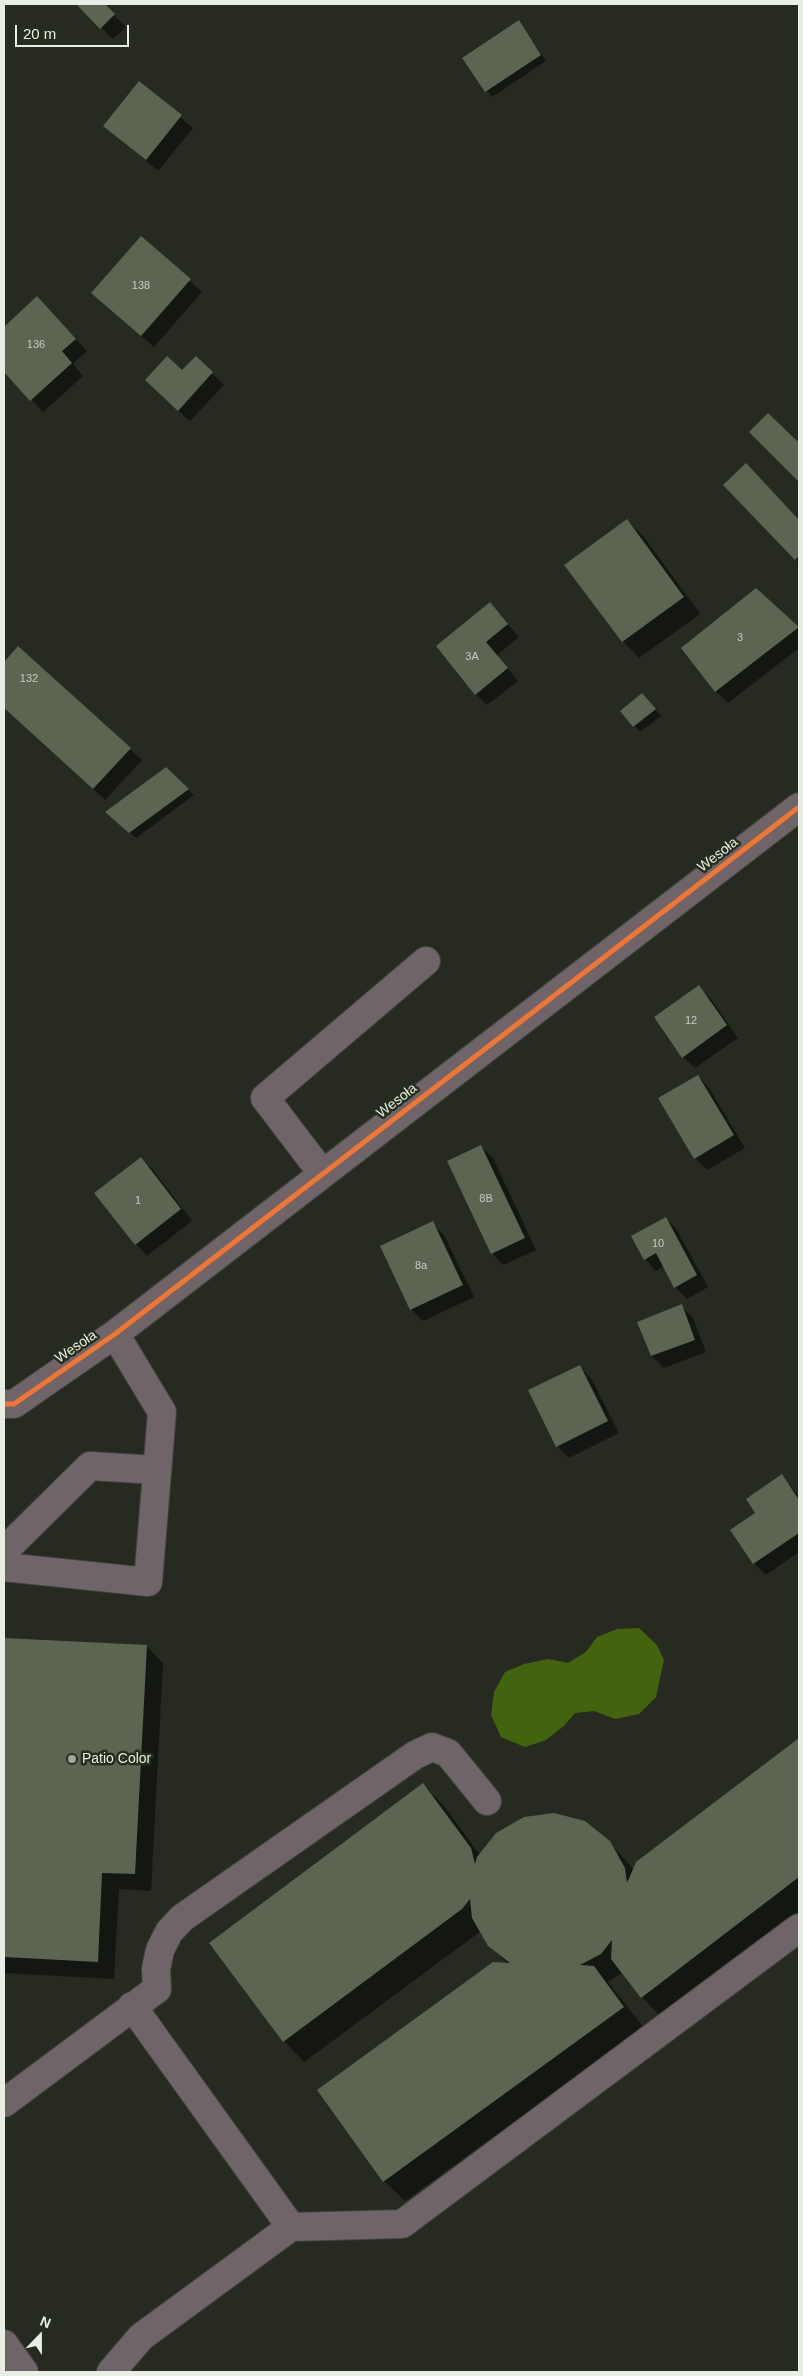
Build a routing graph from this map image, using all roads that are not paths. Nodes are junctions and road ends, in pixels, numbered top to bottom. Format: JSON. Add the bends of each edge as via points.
{"nodes":[{"id":1,"x":799,"y":806,"type":"edge"},
{"id":2,"x":426,"y":961,"type":"dead end"},
{"id":3,"x":322,"y":1173,"type":"junction"},
{"id":4,"x":115,"y":1334,"type":"junction"},
{"id":5,"x":4,"y":1404,"type":"edge"},
{"id":6,"x":158,"y":1470,"type":"junction"},
{"id":7,"x":4,"y":1551,"type":"edge"},
{"id":8,"x":4,"y":1567,"type":"edge"},
{"id":9,"x":486,"y":1801,"type":"dead end"},
{"id":10,"x":799,"y":1928,"type":"edge"},
{"id":11,"x":132,"y":2006,"type":"junction"},
{"id":12,"x":4,"y":2104,"type":"edge"},
{"id":13,"x":290,"y":2227,"type":"junction"},
{"id":14,"x":4,"y":2344,"type":"edge"},
{"id":15,"x":24,"y":2372,"type":"edge"},
{"id":16,"x":111,"y":2372,"type":"edge"}],
"edges":[{"from":1,"to":3,"type":"street","name":"Wesoła"},
{"from":2,"to":3,"type":"street","via":[[265,1098]]},
{"from":3,"to":4,"type":"street","name":"Wesoła"},
{"from":4,"to":5,"type":"street","name":"Wesoła","via":[[14,1404]]},
{"from":4,"to":6,"type":"street","via":[[162,1412]]},
{"from":6,"to":7,"type":"street","via":[[90,1466]]},
{"from":6,"to":8,"type":"street","via":[[148,1582]]},
{"from":9,"to":11,"type":"street","via":[[448,1753],[432,1747],[415,1755],[182,1918],[169,1932],[160,1950],[156,1969],[157,1989]]},
{"from":10,"to":13,"type":"street","via":[[402,2224]]},
{"from":11,"to":12,"type":"street"},
{"from":11,"to":13,"type":"street"},
{"from":13,"to":16,"type":"street","via":[[141,2337]]},
{"from":14,"to":15,"type":"street"}]}
